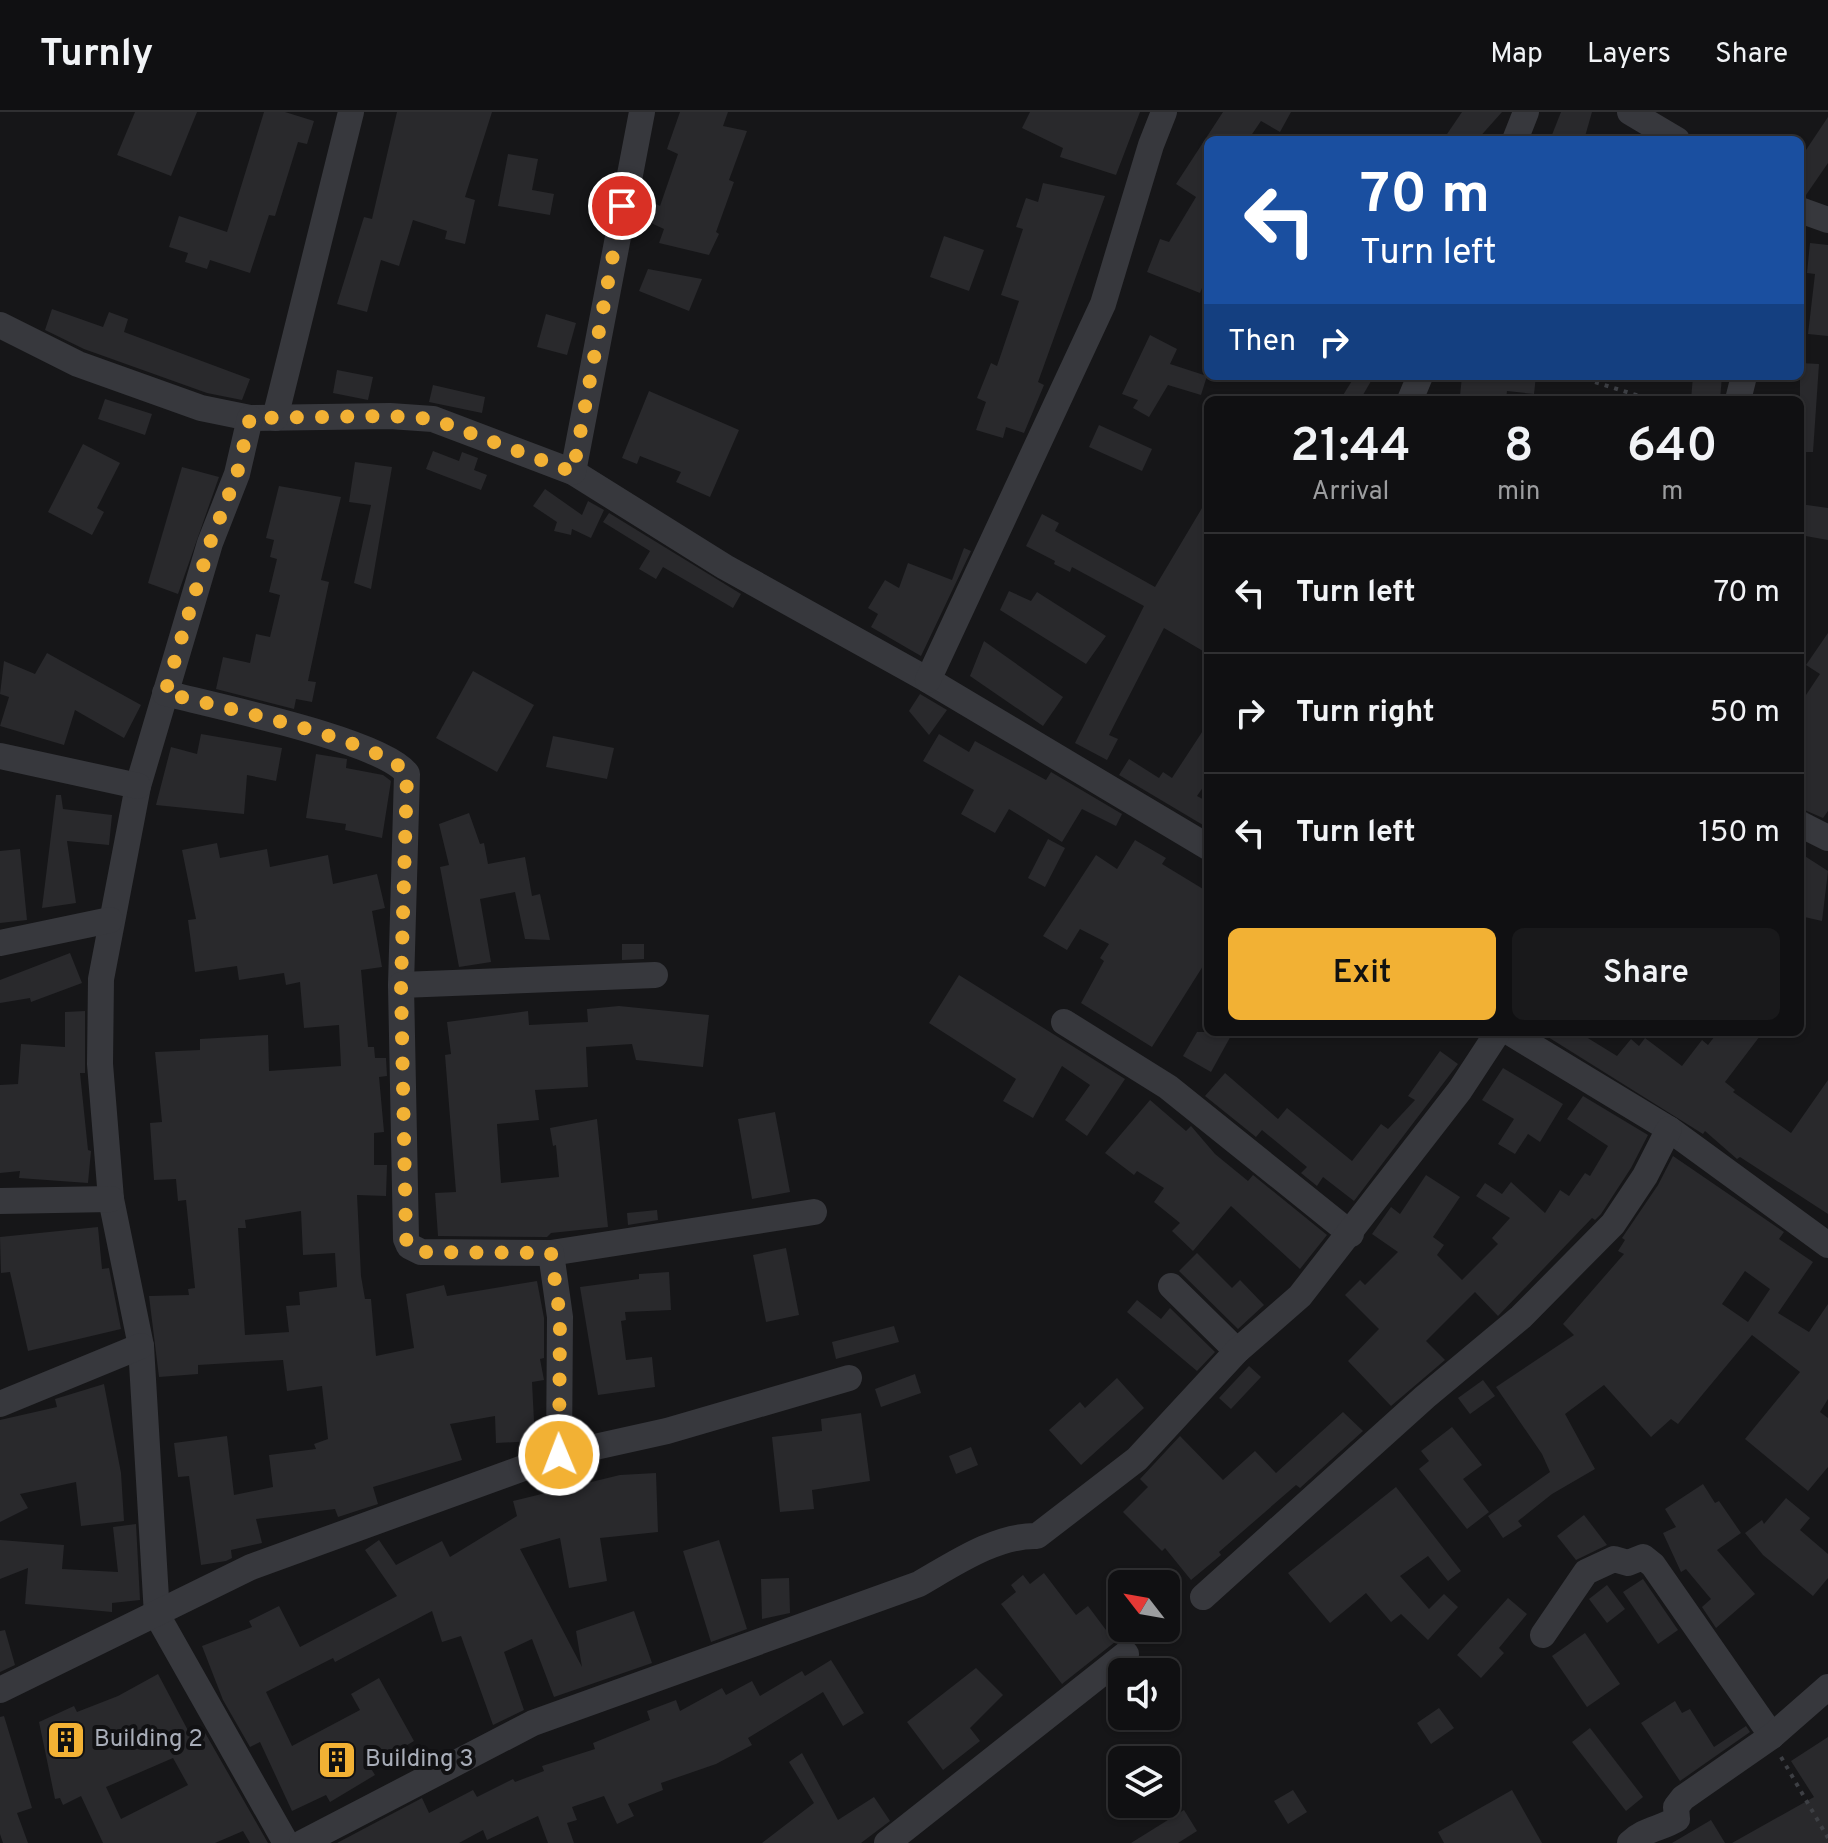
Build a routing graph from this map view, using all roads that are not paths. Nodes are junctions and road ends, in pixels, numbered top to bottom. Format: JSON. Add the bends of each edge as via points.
{"nodes":[{"id":1,"x":351,"y":112,"type":"edge"},
{"id":2,"x":642,"y":112,"type":"edge"},
{"id":3,"x":1164,"y":112,"type":"edge"},
{"id":4,"x":1526,"y":112,"type":"edge"},
{"id":5,"x":1630,"y":112,"type":"edge"},
{"id":6,"x":1517,"y":136,"type":"edge"},
{"id":7,"x":1670,"y":136,"type":"edge"},
{"id":8,"x":1804,"y":211,"type":"edge"},
{"id":9,"x":1828,"y":220,"type":"edge"},
{"id":10,"x":0,"y":325,"type":"edge"},
{"id":11,"x":263,"y":418,"type":"junction"},
{"id":12,"x":573,"y":472,"type":"junction"},
{"id":13,"x":928,"y":680,"type":"junction"},
{"id":14,"x":165,"y":693,"type":"junction"},
{"id":15,"x":0,"y":756,"type":"edge"},
{"id":16,"x":138,"y":786,"type":"junction"},
{"id":17,"x":1804,"y":826,"type":"edge"},
{"id":18,"x":1828,"y":838,"type":"edge"},
{"id":19,"x":1204,"y":845,"type":"edge"},
{"id":20,"x":110,"y":920,"type":"junction"},
{"id":21,"x":0,"y":943,"type":"edge"},
{"id":22,"x":655,"y":975,"type":"dead end"},
{"id":23,"x":401,"y":985,"type":"junction"},
{"id":24,"x":1064,"y":1022,"type":"dead end"},
{"id":25,"x":1511,"y":1036,"type":"edge"},
{"id":26,"x":1516,"y":1036,"type":"edge"},
{"id":27,"x":1669,"y":1129,"type":"junction"},
{"id":28,"x":111,"y":1199,"type":"junction"},
{"id":29,"x":0,"y":1201,"type":"edge"},
{"id":30,"x":814,"y":1212,"type":"dead end"},
{"id":31,"x":1351,"y":1234,"type":"junction"},
{"id":32,"x":1828,"y":1245,"type":"edge"},
{"id":33,"x":551,"y":1253,"type":"junction"},
{"id":34,"x":1171,"y":1286,"type":"dead end"},
{"id":35,"x":141,"y":1346,"type":"junction"},
{"id":36,"x":1237,"y":1351,"type":"junction"},
{"id":37,"x":849,"y":1378,"type":"dead end"},
{"id":38,"x":0,"y":1404,"type":"edge"},
{"id":39,"x":559,"y":1455,"type":"junction"},
{"id":40,"x":1203,"y":1597,"type":"dead end"},
{"id":41,"x":157,"y":1615,"type":"junction"},
{"id":42,"x":1543,"y":1635,"type":"dead end"},
{"id":43,"x":1126,"y":1654,"type":"dead end"},
{"id":44,"x":1828,"y":1687,"type":"edge"},
{"id":45,"x":0,"y":1690,"type":"edge"},
{"id":46,"x":1772,"y":1736,"type":"junction"},
{"id":47,"x":286,"y":1843,"type":"edge"},
{"id":48,"x":302,"y":1843,"type":"edge"},
{"id":49,"x":887,"y":1843,"type":"edge"},
{"id":50,"x":1630,"y":1843,"type":"edge"}],
"edges":[{"from":1,"to":11,"type":"street"},
{"from":2,"to":12,"type":"street"},
{"from":3,"to":13,"type":"street","via":[[1103,304]]},
{"from":4,"to":6,"type":"street"},
{"from":5,"to":7,"type":"street"},
{"from":8,"to":9,"type":"street"},
{"from":10,"to":11,"type":"street","via":[[147,391],[201,408]]},
{"from":11,"to":12,"type":"street","via":[[433,419]]},
{"from":11,"to":14,"type":"street","via":[[210,543]]},
{"from":12,"to":13,"type":"street","via":[[725,567]]},
{"from":13,"to":19,"type":"street"},
{"from":14,"to":16,"type":"street"},
{"from":14,"to":23,"type":"street","via":[[309,730],[401,766],[407,774]]},
{"from":15,"to":16,"type":"street"},
{"from":16,"to":20,"type":"street"},
{"from":17,"to":18,"type":"street"},
{"from":20,"to":21,"type":"street"},
{"from":20,"to":28,"type":"street","via":[[101,979],[100,1064]]},
{"from":22,"to":23,"type":"street"},
{"from":23,"to":33,"type":"street","via":[[409,1246],[421,1252]]},
{"from":24,"to":31,"type":"street","via":[[1168,1087]]},
{"from":25,"to":31,"type":"street","via":[[1460,1090]]},
{"from":26,"to":27,"type":"street"},
{"from":27,"to":32,"type":"street"},
{"from":27,"to":40,"type":"street","via":[[1613,1224],[1521,1317]]},
{"from":28,"to":29,"type":"street"},
{"from":28,"to":35,"type":"street"},
{"from":30,"to":33,"type":"street"},
{"from":31,"to":36,"type":"street","via":[[1300,1296]]},
{"from":33,"to":39,"type":"street","via":[[560,1317]]},
{"from":34,"to":36,"type":"street"},
{"from":35,"to":38,"type":"street"},
{"from":35,"to":41,"type":"street"},
{"from":36,"to":48,"type":"street","via":[[1137,1459],[1029,1536],[969,1556],[919,1584],[533,1723]]},
{"from":37,"to":39,"type":"street","via":[[667,1431]]},
{"from":39,"to":41,"type":"street","via":[[251,1567]]},
{"from":41,"to":45,"type":"street"},
{"from":41,"to":47,"type":"street"},
{"from":42,"to":46,"type":"street","via":[[1586,1572],[1614,1559],[1628,1563],[1643,1557]]},
{"from":43,"to":49,"type":"street"},
{"from":44,"to":46,"type":"street"},
{"from":46,"to":50,"type":"street","via":[[1683,1798],[1676,1807],[1677,1819],[1647,1829]]}]}
